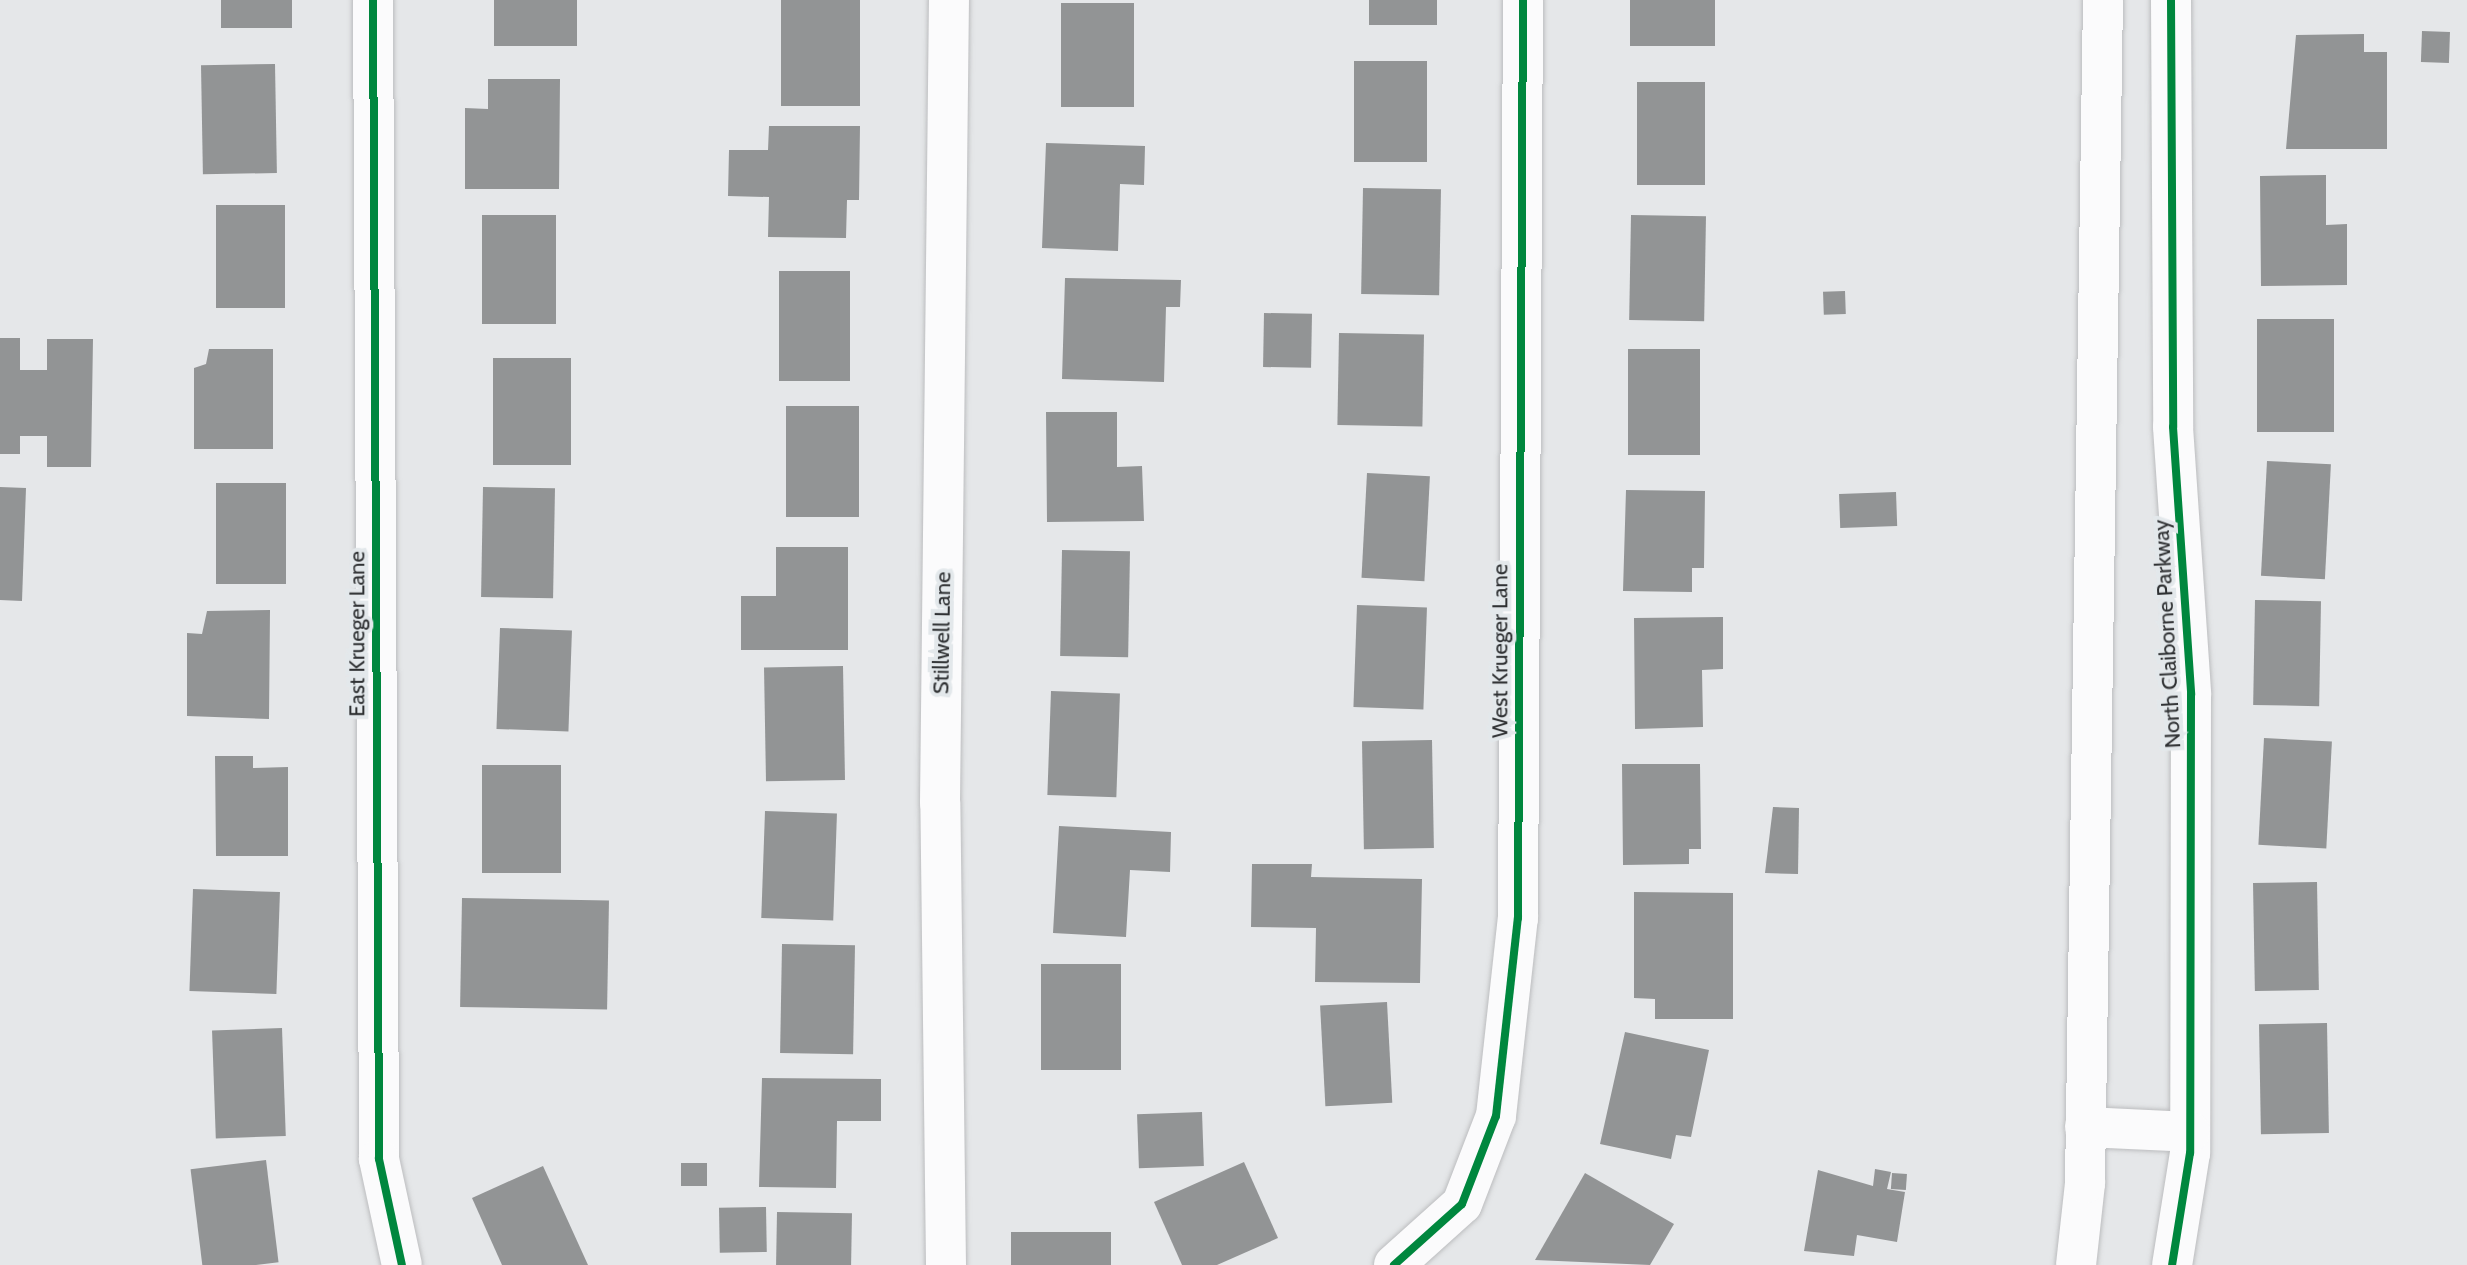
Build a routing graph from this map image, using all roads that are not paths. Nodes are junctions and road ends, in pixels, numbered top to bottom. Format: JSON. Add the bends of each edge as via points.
{"nodes":[{"id":1,"x":373,"y":0,"type":"edge"},
{"id":2,"x":949,"y":0,"type":"edge"},
{"id":3,"x":1523,"y":0,"type":"edge"},
{"id":4,"x":2103,"y":0,"type":"edge"},
{"id":5,"x":2171,"y":0,"type":"edge"},
{"id":6,"x":2085,"y":1127,"type":"junction"},
{"id":7,"x":2190,"y":1132,"type":"junction"},
{"id":8,"x":402,"y":1265,"type":"edge"},
{"id":9,"x":946,"y":1265,"type":"edge"},
{"id":10,"x":1394,"y":1265,"type":"edge"},
{"id":11,"x":2076,"y":1265,"type":"edge"},
{"id":12,"x":2172,"y":1265,"type":"edge"}],
"edges":[{"from":1,"to":8,"type":"street","name":"East Krueger Lane","via":[[379,1143]]},
{"from":2,"to":9,"type":"street","name":"Stillwell Lane","via":[[940,803]]},
{"from":3,"to":10,"type":"street","name":"West Krueger Lane","via":[[1518,918],[1496,1116],[1462,1204]]},
{"from":4,"to":6,"type":"street"},
{"from":5,"to":7,"type":"street","name":"North Claiborne Parkway","via":[[2173,427],[2191,694]]},
{"from":6,"to":7,"type":"street"},
{"from":6,"to":11,"type":"street"},
{"from":7,"to":12,"type":"street","name":"North Claiborne Parkway"}]}
